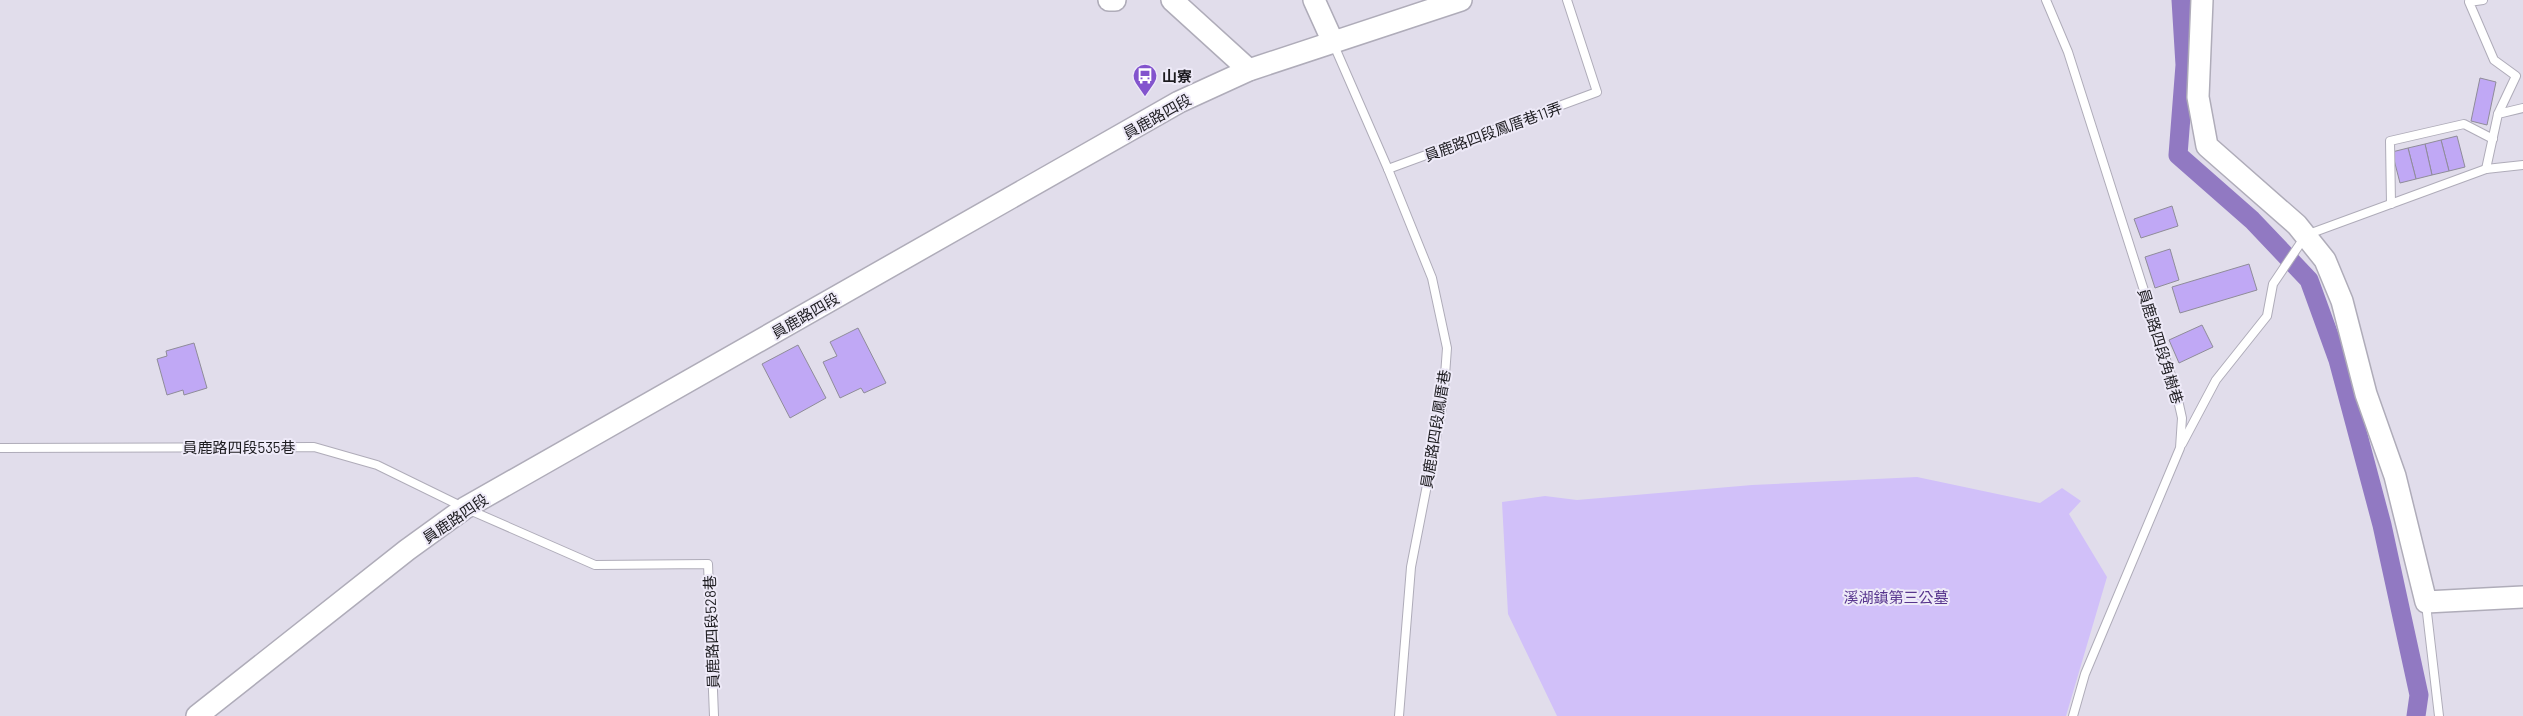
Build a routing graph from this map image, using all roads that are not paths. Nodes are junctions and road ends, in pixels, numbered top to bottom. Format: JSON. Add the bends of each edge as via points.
{"nodes":[{"id":1,"x":1109,"y":0,"type":"edge"},
{"id":2,"x":1115,"y":0,"type":"edge"},
{"id":3,"x":1172,"y":0,"type":"edge"},
{"id":4,"x":1314,"y":0,"type":"edge"},
{"id":5,"x":1461,"y":0,"type":"edge"},
{"id":6,"x":1567,"y":0,"type":"edge"},
{"id":7,"x":2046,"y":0,"type":"edge"},
{"id":8,"x":2202,"y":0,"type":"edge"},
{"id":9,"x":2483,"y":0,"type":"edge"},
{"id":10,"x":1333,"y":42,"type":"junction"},
{"id":11,"x":1249,"y":70,"type":"junction"},
{"id":12,"x":2523,"y":108,"type":"edge"},
{"id":13,"x":2498,"y":114,"type":"junction"},
{"id":14,"x":2493,"y":139,"type":"junction"},
{"id":15,"x":2523,"y":165,"type":"edge"},
{"id":16,"x":2486,"y":168,"type":"junction"},
{"id":17,"x":1388,"y":169,"type":"junction"},
{"id":18,"x":2391,"y":204,"type":"junction"},
{"id":19,"x":2306,"y":235,"type":"junction"},
{"id":20,"x":0,"y":448,"type":"edge"},
{"id":21,"x":2180,"y":448,"type":"junction"},
{"id":22,"x":465,"y":508,"type":"junction"},
{"id":23,"x":2523,"y":597,"type":"edge"},
{"id":24,"x":2426,"y":602,"type":"junction"},
{"id":25,"x":196,"y":716,"type":"edge"},
{"id":26,"x":714,"y":716,"type":"edge"},
{"id":27,"x":1399,"y":716,"type":"edge"},
{"id":28,"x":2073,"y":716,"type":"edge"},
{"id":29,"x":2439,"y":716,"type":"edge"}],
"edges":[{"from":1,"to":2,"type":"main road"},
{"from":3,"to":11,"type":"main road"},
{"from":4,"to":10,"type":"main road"},
{"from":5,"to":10,"type":"main road","name":"員鹿路四段"},
{"from":6,"to":17,"type":"lane","name":"員鹿路四段鳳厝巷11弄","via":[[1597,92]]},
{"from":7,"to":21,"type":"lane","name":"員鹿路四段角樹巷","via":[[2068,52],[2176,391],[2182,418]]},
{"from":8,"to":19,"type":"main road","via":[[2198,97],[2206,146]]},
{"from":9,"to":13,"type":"lane","via":[[2469,2],[2494,60],[2516,76]]},
{"from":10,"to":11,"type":"main road","name":"員鹿路四段"},
{"from":10,"to":17,"type":"lane","name":"員鹿路四段鳳厝巷"},
{"from":11,"to":22,"type":"main road","name":"員鹿路四段","via":[[1180,102]]},
{"from":12,"to":13,"type":"lane"},
{"from":13,"to":14,"type":"lane"},
{"from":14,"to":16,"type":"lane"},
{"from":14,"to":18,"type":"lane","via":[[2464,124],[2390,141]]},
{"from":15,"to":16,"type":"lane"},
{"from":16,"to":18,"type":"lane"},
{"from":17,"to":27,"type":"lane","name":"員鹿路四段鳳厝巷","via":[[1432,278],[1447,348],[1443,402],[1411,567]]},
{"from":18,"to":19,"type":"lane"},
{"from":19,"to":21,"type":"lane","via":[[2273,284],[2267,316],[2216,380]]},
{"from":19,"to":24,"type":"main road","via":[[2325,260],[2342,301],[2366,394],[2395,476]]},
{"from":20,"to":22,"type":"lane","name":"員鹿路四段535巷","via":[[314,447],[377,465]]},
{"from":21,"to":28,"type":"lane","name":"員鹿路四段角樹巷","via":[[2085,674]]},
{"from":22,"to":25,"type":"main road","name":"員鹿路四段"},
{"from":22,"to":26,"type":"lane","name":"員鹿路四段528巷","via":[[596,565],[708,564]]},
{"from":23,"to":24,"type":"main road"},
{"from":24,"to":29,"type":"lane"}]}
